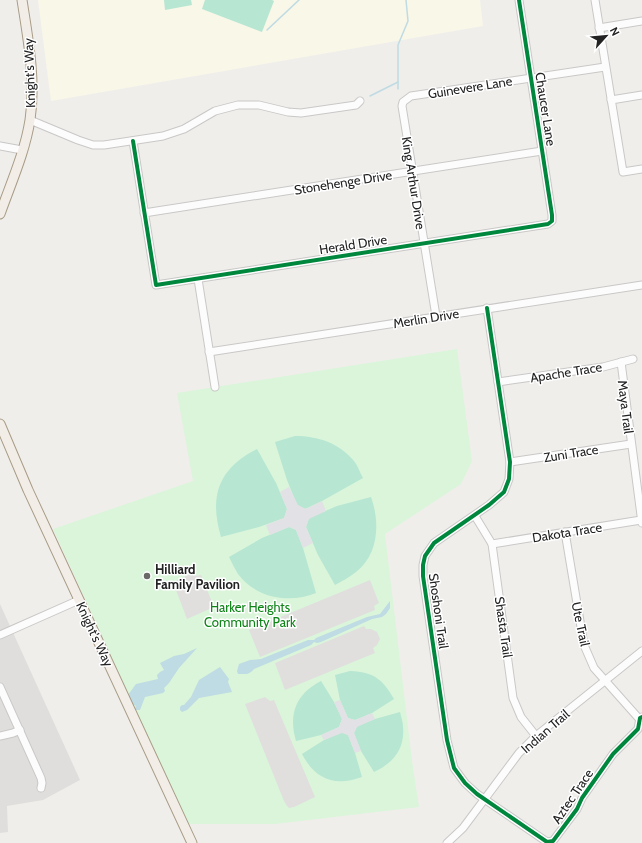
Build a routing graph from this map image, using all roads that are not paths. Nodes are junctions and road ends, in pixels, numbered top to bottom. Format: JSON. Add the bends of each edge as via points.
{"nodes":[{"id":1,"x":22,"y":0,"type":"edge"},
{"id":2,"x":518,"y":0,"type":"edge"},
{"id":3,"x":595,"y":0,"type":"edge"},
{"id":4,"x":642,"y":21,"type":"edge"},
{"id":5,"x":599,"y":28,"type":"junction"},
{"id":6,"x":605,"y":67,"type":"junction"},
{"id":7,"x":531,"y":78,"type":"junction"},
{"id":8,"x":642,"y":95,"type":"edge"},
{"id":9,"x":406,"y":98,"type":"joint"},
{"id":10,"x":611,"y":100,"type":"junction"},
{"id":11,"x":360,"y":101,"type":"dead end"},
{"id":12,"x":30,"y":120,"type":"junction"},
{"id":13,"x":133,"y":141,"type":"junction"},
{"id":14,"x":0,"y":146,"type":"edge"},
{"id":15,"x":22,"y":150,"type":"junction"},
{"id":16,"x":542,"y":151,"type":"junction"},
{"id":17,"x":642,"y":169,"type":"edge"},
{"id":18,"x":413,"y":171,"type":"junction"},
{"id":19,"x":144,"y":213,"type":"junction"},
{"id":20,"x":0,"y":214,"type":"edge"},
{"id":21,"x":552,"y":221,"type":"joint"},
{"id":22,"x":424,"y":243,"type":"junction"},
{"id":23,"x":198,"y":279,"type":"junction"},
{"id":24,"x":642,"y":285,"type":"edge"},
{"id":25,"x":488,"y":308,"type":"junction"},
{"id":26,"x":436,"y":316,"type":"junction"},
{"id":27,"x":209,"y":352,"type":"junction"},
{"id":28,"x":633,"y":359,"type":"dead end"},
{"id":29,"x":621,"y":362,"type":"junction"},
{"id":30,"x":498,"y":382,"type":"junction"},
{"id":31,"x":215,"y":387,"type":"dead end"},
{"id":32,"x":0,"y":424,"type":"edge"},
{"id":33,"x":631,"y":444,"type":"junction"},
{"id":34,"x":510,"y":462,"type":"junction"},
{"id":35,"x":475,"y":516,"type":"junction"},
{"id":36,"x":642,"y":522,"type":"edge"},
{"id":37,"x":565,"y":532,"type":"junction"},
{"id":38,"x":492,"y":544,"type":"junction"},
{"id":39,"x":79,"y":600,"type":"junction"},
{"id":40,"x":0,"y":634,"type":"edge"},
{"id":41,"x":642,"y":650,"type":"edge"},
{"id":42,"x":606,"y":681,"type":"junction"},
{"id":43,"x":0,"y":687,"type":"edge"},
{"id":44,"x":641,"y":719,"type":"edge"},
{"id":45,"x":20,"y":730,"type":"junction"},
{"id":46,"x":0,"y":736,"type":"edge"},
{"id":47,"x":536,"y":736,"type":"junction"},
{"id":48,"x":41,"y":788,"type":"dead end"},
{"id":49,"x":485,"y":798,"type":"junction"},
{"id":50,"x":192,"y":843,"type":"edge"},
{"id":51,"x":447,"y":843,"type":"edge"}],
"edges":[{"from":1,"to":12,"type":"main road","name":"Knight's Way","via":[[30,61]]},
{"from":2,"to":7,"type":"street","name":"Chaucer Lane"},
{"from":3,"to":5,"type":"street"},
{"from":4,"to":5,"type":"street"},
{"from":5,"to":6,"type":"street"},
{"from":6,"to":7,"type":"street","name":"Guinevere Lane"},
{"from":6,"to":10,"type":"street"},
{"from":7,"to":9,"type":"street","name":"Guinevere Lane"},
{"from":7,"to":16,"type":"street","name":"Chaucer Lane"},
{"from":8,"to":10,"type":"street"},
{"from":9,"to":18,"type":"street","name":"King Arthur Drive","via":[[402,106]]},
{"from":10,"to":17,"type":"street","via":[[623,172]]},
{"from":11,"to":13,"type":"street","via":[[356,105],[301,113],[259,105],[238,105],[215,111],[174,133]]},
{"from":12,"to":13,"type":"street","via":[[93,145]]},
{"from":12,"to":15,"type":"main road","name":"Knight's Way"},
{"from":13,"to":19,"type":"street"},
{"from":14,"to":15,"type":"street"},
{"from":15,"to":20,"type":"main road","name":"Knight's Way"},
{"from":16,"to":18,"type":"street","name":"Stonehenge Drive"},
{"from":16,"to":21,"type":"street","name":"Chaucer Lane"},
{"from":18,"to":19,"type":"street","name":"Stonehenge Drive"},
{"from":18,"to":22,"type":"street","name":"King Arthur Drive"},
{"from":19,"to":23,"type":"street","name":"Herald Drive","via":[[156,285]]},
{"from":21,"to":22,"type":"street","name":"Herald Drive","via":[[548,224]]},
{"from":22,"to":23,"type":"street","name":"Herald Drive"},
{"from":22,"to":26,"type":"street","name":"King Arthur Drive"},
{"from":23,"to":27,"type":"street"},
{"from":24,"to":25,"type":"street","name":"Merlin Drive"},
{"from":25,"to":26,"type":"street","name":"Merlin Drive"},
{"from":25,"to":30,"type":"street","name":"Shoshoni Trail"},
{"from":26,"to":27,"type":"street","name":"Merlin Drive"},
{"from":27,"to":31,"type":"street"},
{"from":28,"to":29,"type":"street","name":"Apache Trace"},
{"from":29,"to":30,"type":"street","name":"Apache Trace","via":[[603,367]]},
{"from":29,"to":33,"type":"street","name":"Maya Trail"},
{"from":30,"to":34,"type":"street","name":"Shoshoni Trail"},
{"from":32,"to":39,"type":"main road","name":"Knight's Way"},
{"from":33,"to":34,"type":"street","name":"Zuni Trace"},
{"from":33,"to":36,"type":"street","name":"Maya Trail"},
{"from":34,"to":35,"type":"street","name":"Shoshoni Trail","via":[[509,479],[504,492]]},
{"from":35,"to":38,"type":"street","name":"Shasta Trail"},
{"from":35,"to":49,"type":"street","name":"Shoshoni Trail","via":[[428,550],[423,565],[423,576],[450,758],[459,777]]},
{"from":36,"to":37,"type":"street","name":"Dakota Trace"},
{"from":37,"to":38,"type":"street","name":"Dakota Trace"},
{"from":37,"to":42,"type":"street","name":"Ute Trail","via":[[584,646],[594,668]]},
{"from":38,"to":47,"type":"street","name":"Shasta Trail","via":[[513,698],[521,718]]},
{"from":39,"to":40,"type":"street"},
{"from":39,"to":50,"type":"main road","name":"Knight's Way"},
{"from":41,"to":42,"type":"street","name":"Indian Trail"},
{"from":42,"to":44,"type":"street","name":"Ute Trail"},
{"from":42,"to":47,"type":"street","name":"Indian Trail"},
{"from":43,"to":45,"type":"street"},
{"from":44,"to":49,"type":"street","name":"Aztec Trace","via":[[638,729],[613,754],[553,841],[547,842]]},
{"from":45,"to":46,"type":"street"},
{"from":45,"to":48,"type":"street","via":[[41,778]]},
{"from":47,"to":49,"type":"street","name":"Indian Trail","via":[[519,753]]},
{"from":49,"to":51,"type":"street","name":"Indian Trail","via":[[463,828]]}]}
